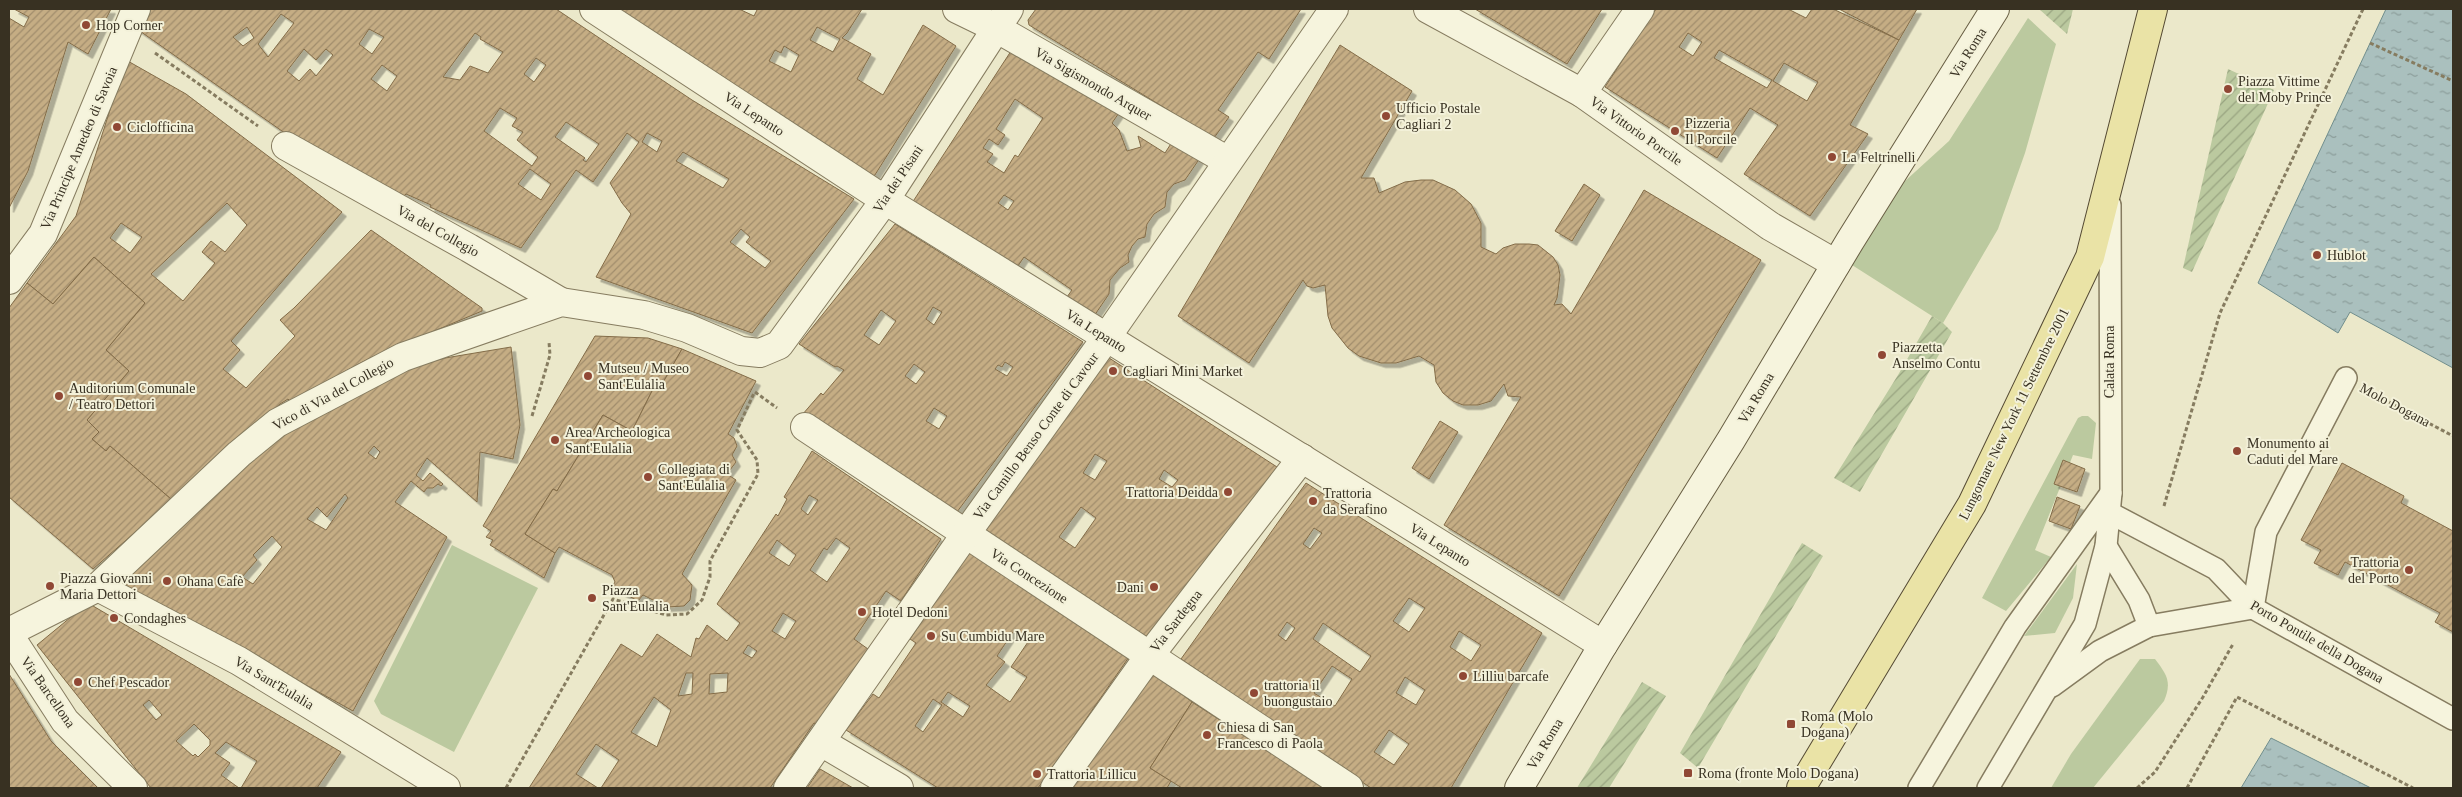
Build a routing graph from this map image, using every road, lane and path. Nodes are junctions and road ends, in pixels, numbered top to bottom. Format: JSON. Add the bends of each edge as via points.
{"nodes":[{"id":1,"x":594,"y":9,"type":"edge"},
{"id":2,"x":957,"y":9,"type":"edge"},
{"id":3,"x":1334,"y":9,"type":"edge"},
{"id":4,"x":1428,"y":9,"type":"edge"},
{"id":5,"x":1640,"y":9,"type":"edge"},
{"id":6,"x":1995,"y":9,"type":"edge"},
{"id":7,"x":2153,"y":9,"type":"edge"},
{"id":8,"x":2363,"y":9,"type":"edge"},
{"id":9,"x":1002,"y":19,"type":"edge"},
{"id":10,"x":131,"y":21,"type":"edge"},
{"id":11,"x":2370,"y":43,"type":"dead end"},
{"id":12,"x":2453,"y":81,"type":"edge"},
{"id":13,"x":1582,"y":93,"type":"junction"},
{"id":14,"x":286,"y":146,"type":"joint"},
{"id":15,"x":1228,"y":162,"type":"junction"},
{"id":16,"x":2110,"y":178,"type":"junction"},
{"id":17,"x":885,"y":200,"type":"junction"},
{"id":18,"x":1836,"y":264,"type":"junction"},
{"id":19,"x":9,"y":280,"type":"edge"},
{"id":20,"x":552,"y":306,"type":"junction"},
{"id":21,"x":1106,"y":338,"type":"junction"},
{"id":22,"x":779,"y":345,"type":"junction"},
{"id":23,"x":2346,"y":378,"type":"joint"},
{"id":24,"x":754,"y":393,"type":"junction"},
{"id":25,"x":532,"y":416,"type":"dead end"},
{"id":26,"x":805,"y":427,"type":"joint"},
{"id":27,"x":2453,"y":436,"type":"edge"},
{"id":28,"x":1302,"y":458,"type":"junction"},
{"id":29,"x":2110,"y":503,"type":"junction"},
{"id":30,"x":2162,"y":510,"type":"dead end"},
{"id":31,"x":965,"y":535,"type":"junction"},
{"id":32,"x":2106,"y":546,"type":"junction"},
{"id":33,"x":98,"y":588,"type":"junction"},
{"id":34,"x":2253,"y":608,"type":"junction"},
{"id":35,"x":2149,"y":626,"type":"junction"},
{"id":36,"x":9,"y":634,"type":"edge"},
{"id":37,"x":1603,"y":645,"type":"junction"},
{"id":38,"x":1150,"y":655,"type":"junction"},
{"id":39,"x":2045,"y":692,"type":"junction"},
{"id":40,"x":2453,"y":719,"type":"edge"},
{"id":41,"x":822,"y":742,"type":"junction"},
{"id":42,"x":133,"y":788,"type":"edge"},
{"id":43,"x":446,"y":788,"type":"edge"},
{"id":44,"x":506,"y":788,"type":"edge"},
{"id":45,"x":788,"y":788,"type":"edge"},
{"id":46,"x":898,"y":788,"type":"edge"},
{"id":47,"x":1055,"y":788,"type":"edge"},
{"id":48,"x":1349,"y":788,"type":"edge"},
{"id":49,"x":1519,"y":788,"type":"edge"},
{"id":50,"x":1801,"y":788,"type":"edge"},
{"id":51,"x":1919,"y":788,"type":"edge"},
{"id":52,"x":1988,"y":788,"type":"edge"},
{"id":53,"x":2137,"y":788,"type":"edge"},
{"id":54,"x":2187,"y":788,"type":"edge"},
{"id":55,"x":2413,"y":788,"type":"edge"}],
"edges":[{"from":1,"to":17,"type":"street","name":"Via Lepanto"},
{"from":2,"to":9,"type":"street","name":"Via Sigismondo Arquer"},
{"from":3,"to":15,"type":"street","name":"Via Camillo Benso Conte di Cavour"},
{"from":4,"to":13,"type":"street","name":"Via Vittorio Porcile"},
{"from":5,"to":13,"type":"street"},
{"from":6,"to":18,"type":"street","name":"Via Roma"},
{"from":7,"to":16,"type":"main road","name":"Lungomare New York 11 Settembre 2001"},
{"from":8,"to":30,"type":"path","via":[[2220,313]]},
{"from":9,"to":15,"type":"street","name":"Via Sigismondo Arquer"},
{"from":9,"to":17,"type":"street","name":"Via dei Pisani"},
{"from":10,"to":14,"type":"path"},
{"from":10,"to":19,"type":"street","name":"Via Principe Amedeo di Savoia","via":[[44,234]]},
{"from":11,"to":12,"type":"path"},
{"from":13,"to":18,"type":"street","name":"Via Vittorio Porcile","via":[[1770,226]]},
{"from":14,"to":20,"type":"street","name":"Via del Collegio","via":[[469,248]]},
{"from":15,"to":21,"type":"street","name":"Via Camillo Benso Conte di Cavour"},
{"from":16,"to":29,"type":"lane","name":"Calata Roma"},
{"from":16,"to":50,"type":"main road","name":"Lungomare New York 11 Settembre 2001","via":[[2090,257],[1972,504]]},
{"from":17,"to":21,"type":"street","name":"Via Lepanto"},
{"from":17,"to":22,"type":"street","name":"Via dei Pisani"},
{"from":18,"to":37,"type":"street","name":"Via Roma"},
{"from":20,"to":22,"type":"street","name":"Via del Collegio","via":[[644,315],[687,328],[741,351],[760,353]]},
{"from":20,"to":25,"type":"path","via":[[550,355]]},
{"from":20,"to":33,"type":"street","name":"Vico di Via del Collegio","via":[[403,357],[276,423]]},
{"from":21,"to":28,"type":"street","name":"Via Lepanto"},
{"from":21,"to":31,"type":"street","name":"Via Camillo Benso Conte di Cavour"},
{"from":22,"to":24,"type":"path"},
{"from":23,"to":27,"type":"path","name":"Molo Dogana"},
{"from":23,"to":34,"type":"lane","name":"Molo Dogana","via":[[2266,532]]},
{"from":24,"to":26,"type":"path"},
{"from":24,"to":44,"type":"path","via":[[737,430],[757,460],[758,474],[710,561],[710,577],[702,600],[687,614],[666,616],[613,599]]},
{"from":26,"to":31,"type":"street","name":"Via Concezione"},
{"from":28,"to":37,"type":"street","name":"Via Lepanto"},
{"from":28,"to":38,"type":"street","name":"Via Sardegna"},
{"from":29,"to":32,"type":"lane","name":"Calata Roma"},
{"from":29,"to":34,"type":"lane","name":"Porto Pontile della Dogana","via":[[2216,569]]},
{"from":29,"to":51,"type":"lane","via":[[2015,626]]},
{"from":31,"to":38,"type":"street","name":"Via Concezione"},
{"from":31,"to":41,"type":"street","name":"Via Camillo Benso Conte di Cavour"},
{"from":32,"to":35,"type":"lane","via":[[2139,600]]},
{"from":32,"to":39,"type":"lane","name":"Calata Roma","via":[[2085,624]]},
{"from":33,"to":36,"type":"street"},
{"from":33,"to":43,"type":"street","name":"Via Sant'Eulalia","via":[[239,661]]},
{"from":34,"to":35,"type":"lane"},
{"from":34,"to":40,"type":"lane","name":"Porto Pontile della Dogana"},
{"from":34,"to":53,"type":"path","via":[[2203,697],[2155,772]]},
{"from":35,"to":39,"type":"lane","via":[[2100,651]]},
{"from":36,"to":42,"type":"street","name":"Via Barcellona","via":[[65,721]]},
{"from":37,"to":49,"type":"street","name":"Via Roma"},
{"from":38,"to":47,"type":"street","name":"Via Sardegna"},
{"from":38,"to":48,"type":"street","name":"Via Concezione"},
{"from":39,"to":52,"type":"lane","name":"Calata Roma"},
{"from":41,"to":45,"type":"street","name":"Via Camillo Benso Conte di Cavour"},
{"from":41,"to":46,"type":"street"},
{"from":54,"to":55,"type":"path","via":[[2237,697]]}]}
